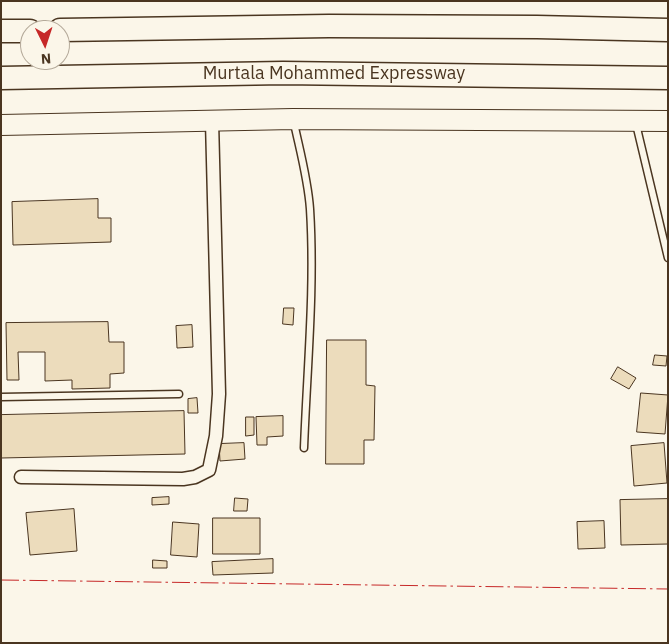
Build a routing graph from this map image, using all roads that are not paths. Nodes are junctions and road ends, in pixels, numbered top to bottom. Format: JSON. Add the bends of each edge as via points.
{"nodes":[{"id":1,"x":70,"y":30,"type":"edge"},
{"id":2,"x":668,"y":30,"type":"edge"},
{"id":3,"x":1,"y":31,"type":"edge"},
{"id":4,"x":20,"y":31,"type":"edge"},
{"id":5,"x":1,"y":78,"type":"edge"},
{"id":6,"x":668,"y":78,"type":"edge"},
{"id":7,"x":293,"y":119,"type":"junction"},
{"id":8,"x":635,"y":120,"type":"junction"},
{"id":9,"x":212,"y":121,"type":"junction"},
{"id":10,"x":668,"y":121,"type":"edge"},
{"id":11,"x":1,"y":125,"type":"edge"},
{"id":12,"x":668,"y":258,"type":"edge"},
{"id":13,"x":178,"y":394,"type":"dead end"},
{"id":14,"x":1,"y":397,"type":"edge"},
{"id":15,"x":304,"y":448,"type":"dead end"},
{"id":16,"x":21,"y":477,"type":"dead end"}],
"edges":[{"from":1,"to":2,"type":"highway","via":[[349,26]]},
{"from":3,"to":4,"type":"highway"},
{"from":5,"to":6,"type":"highway","name":"Murtala Mohammed Expressway","via":[[283,72]]},
{"from":7,"to":8,"type":"highway"},
{"from":7,"to":9,"type":"highway"},
{"from":7,"to":15,"type":"lane","via":[[310,207],[312,304]]},
{"from":8,"to":10,"type":"highway"},
{"from":8,"to":12,"type":"lane"},
{"from":9,"to":11,"type":"highway"},
{"from":9,"to":16,"type":"street","via":[[219,394],[210,470],[183,479]]},
{"from":13,"to":14,"type":"lane"}]}
